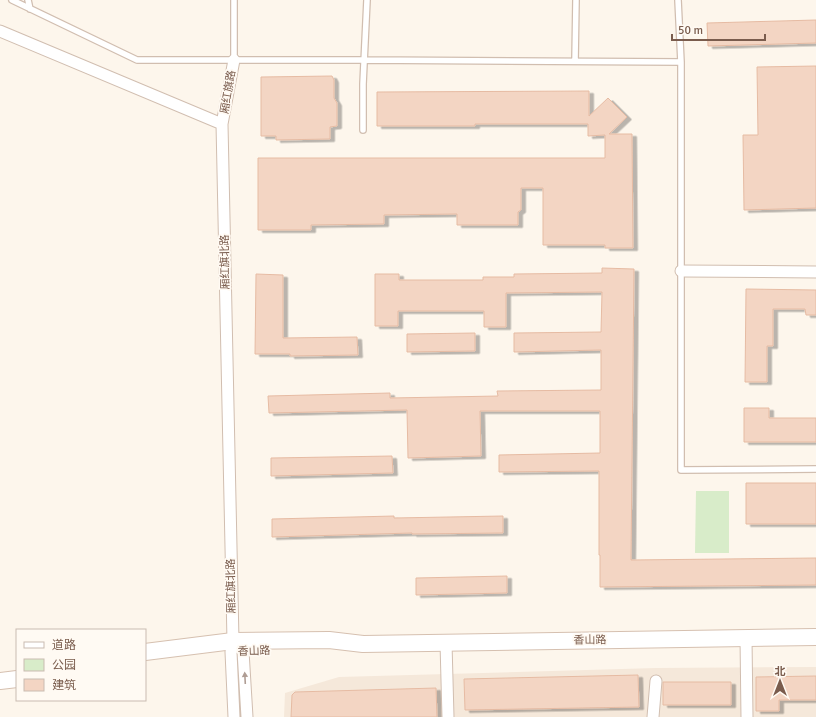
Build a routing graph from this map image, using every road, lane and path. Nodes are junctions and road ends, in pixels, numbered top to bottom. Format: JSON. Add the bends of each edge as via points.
{"nodes":[{"id":1,"x":12,"y":0,"type":"edge"},
{"id":2,"x":28,"y":0,"type":"edge"},
{"id":3,"x":234,"y":0,"type":"edge"},
{"id":4,"x":367,"y":0,"type":"edge"},
{"id":5,"x":576,"y":0,"type":"edge"},
{"id":6,"x":678,"y":0,"type":"edge"},
{"id":7,"x":30,"y":8,"type":"junction"},
{"id":8,"x":0,"y":31,"type":"edge"},
{"id":9,"x":234,"y":60,"type":"junction"},
{"id":10,"x":364,"y":60,"type":"junction"},
{"id":11,"x":575,"y":61,"type":"junction"},
{"id":12,"x":680,"y":62,"type":"junction"},
{"id":13,"x":222,"y":124,"type":"junction"},
{"id":14,"x":363,"y":130,"type":"dead end"},
{"id":15,"x":681,"y":271,"type":"junction"},
{"id":16,"x":816,"y":272,"type":"edge"},
{"id":17,"x":816,"y":469,"type":"edge"},
{"id":18,"x":816,"y":637,"type":"edge"},
{"id":19,"x":746,"y":638,"type":"junction"},
{"id":20,"x":446,"y":643,"type":"junction"},
{"id":21,"x":236,"y":648,"type":"junction"},
{"id":22,"x":146,"y":652,"type":"edge"},
{"id":23,"x":146,"y":662,"type":"edge"},
{"id":24,"x":16,"y":668,"type":"edge"},
{"id":25,"x":0,"y":670,"type":"edge"},
{"id":26,"x":16,"y":679,"type":"edge"},
{"id":27,"x":0,"y":681,"type":"edge"},
{"id":28,"x":656,"y":681,"type":"dead end"},
{"id":29,"x":234,"y":717,"type":"edge"},
{"id":30,"x":247,"y":717,"type":"edge"},
{"id":31,"x":448,"y":717,"type":"edge"},
{"id":32,"x":653,"y":717,"type":"edge"},
{"id":33,"x":747,"y":717,"type":"edge"}],
"edges":[{"from":1,"to":7,"type":"lane"},
{"from":2,"to":7,"type":"lane"},
{"from":3,"to":9,"type":"lane"},
{"from":4,"to":10,"type":"lane"},
{"from":5,"to":11,"type":"lane"},
{"from":6,"to":12,"type":"lane"},
{"from":7,"to":9,"type":"lane","via":[[137,60]]},
{"from":8,"to":13,"type":"street"},
{"from":9,"to":10,"type":"lane"},
{"from":9,"to":13,"type":"street","name":"厢红旗路"},
{"from":10,"to":11,"type":"lane"},
{"from":10,"to":14,"type":"lane"},
{"from":11,"to":12,"type":"lane"},
{"from":12,"to":15,"type":"lane"},
{"from":13,"to":21,"type":"street","name":"厢红旗北路"},
{"from":15,"to":16,"type":"street"},
{"from":15,"to":17,"type":"lane","via":[[682,470]]},
{"from":18,"to":19,"type":"street","name":"香山路"},
{"from":19,"to":20,"type":"street","name":"香山路"},
{"from":19,"to":33,"type":"street"},
{"from":20,"to":21,"type":"street","name":"香山路","via":[[363,644],[329,650]]},
{"from":20,"to":31,"type":"street"},
{"from":21,"to":22,"type":"street","name":"香山路"},
{"from":21,"to":23,"type":"street","name":"香山路"},
{"from":21,"to":29,"type":"street"},
{"from":30,"to":21,"type":"street","one_way":true},
{"from":24,"to":25,"type":"street"},
{"from":26,"to":27,"type":"street"},
{"from":28,"to":32,"type":"street"}]}
